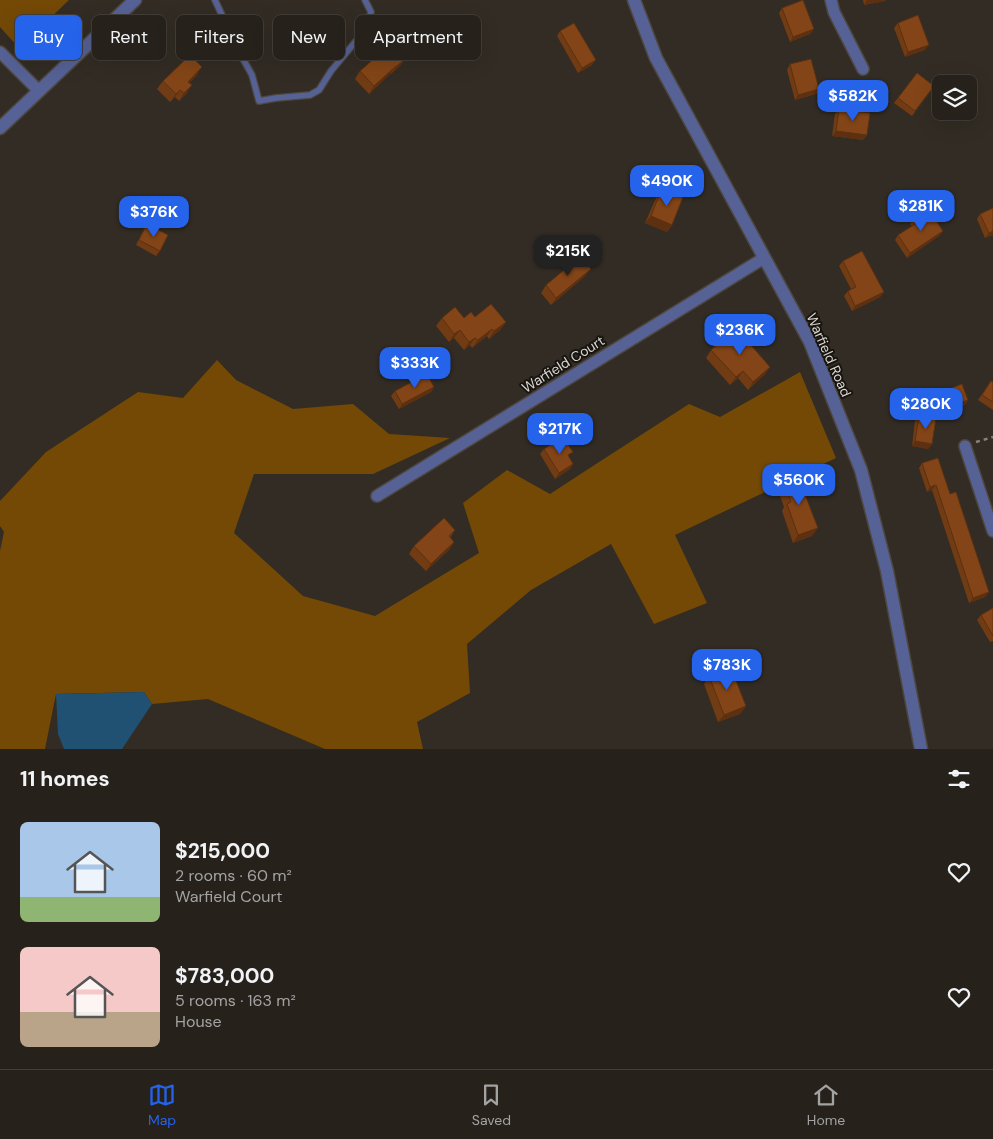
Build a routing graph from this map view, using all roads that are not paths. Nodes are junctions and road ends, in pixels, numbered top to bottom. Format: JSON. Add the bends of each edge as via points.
{"nodes":[{"id":1,"x":135,"y":0,"type":"edge"},
{"id":2,"x":215,"y":0,"type":"edge"},
{"id":3,"x":365,"y":0,"type":"edge"},
{"id":4,"x":634,"y":0,"type":"edge"},
{"id":5,"x":831,"y":0,"type":"edge"},
{"id":6,"x":0,"y":52,"type":"edge"},
{"id":7,"x":863,"y":70,"type":"dead end"},
{"id":8,"x":39,"y":91,"type":"junction"},
{"id":9,"x":0,"y":128,"type":"edge"},
{"id":10,"x":764,"y":258,"type":"junction"},
{"id":11,"x":965,"y":446,"type":"road end"},
{"id":12,"x":377,"y":496,"type":"dead end"},
{"id":13,"x":993,"y":530,"type":"edge"},
{"id":14,"x":921,"y":749,"type":"edge"}],
"edges":[{"from":1,"to":8,"type":"street"},
{"from":2,"to":3,"type":"lane","via":[[252,75],[259,101],[310,95],[319,90],[366,29],[371,12]]},
{"from":4,"to":10,"type":"street","name":"Warfield Road","via":[[656,58]]},
{"from":5,"to":7,"type":"street"},
{"from":6,"to":8,"type":"street"},
{"from":8,"to":9,"type":"street"},
{"from":10,"to":12,"type":"street","name":"Warfield Court"},
{"from":10,"to":14,"type":"street","name":"Warfield Road","via":[[810,342],[861,470],[887,571]]},
{"from":11,"to":13,"type":"street"}]}
